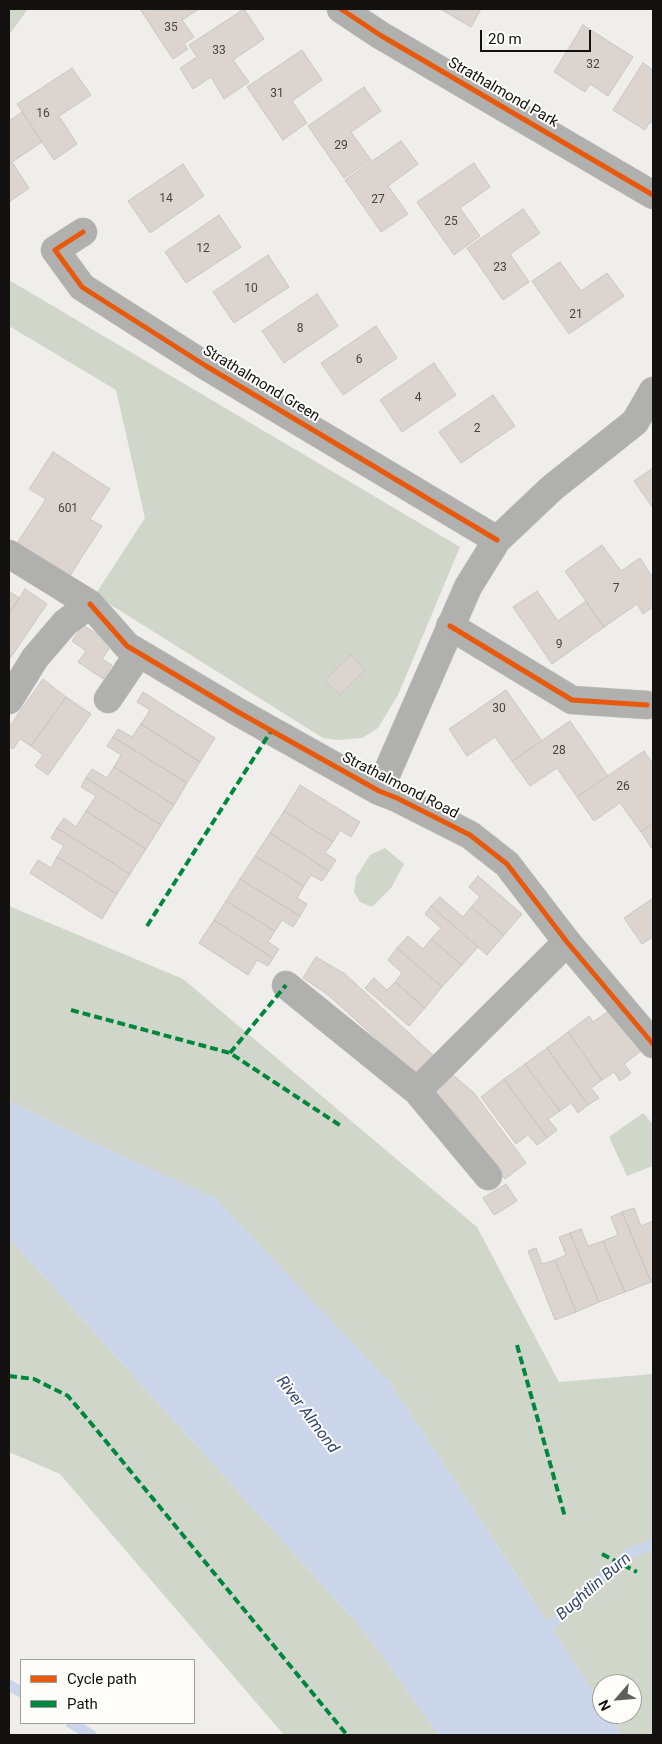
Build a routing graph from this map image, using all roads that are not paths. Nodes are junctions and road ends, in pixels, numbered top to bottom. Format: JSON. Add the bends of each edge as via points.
{"nodes":[{"id":1,"x":341,"y":9,"type":"edge"},
{"id":2,"x":653,"y":195,"type":"edge"},
{"id":3,"x":83,"y":232,"type":"dead end"},
{"id":4,"x":653,"y":391,"type":"edge"},
{"id":5,"x":497,"y":540,"type":"junction"},
{"id":6,"x":9,"y":554,"type":"edge"},
{"id":7,"x":90,"y":604,"type":"junction"},
{"id":8,"x":450,"y":626,"type":"junction"},
{"id":9,"x":139,"y":653,"type":"junction"},
{"id":10,"x":108,"y":699,"type":"dead end"},
{"id":11,"x":9,"y":700,"type":"edge"},
{"id":12,"x":647,"y":705,"type":"dead end"},
{"id":13,"x":379,"y":791,"type":"junction"},
{"id":14,"x":567,"y":942,"type":"junction"},
{"id":15,"x":286,"y":985,"type":"dead end"},
{"id":16,"x":653,"y":1044,"type":"edge"},
{"id":17,"x":418,"y":1091,"type":"junction"},
{"id":18,"x":488,"y":1176,"type":"dead end"}],
"edges":[{"from":1,"to":2,"type":"street","name":"Strathalmond Park"},
{"from":3,"to":5,"type":"street","name":"Strathalmond Green","via":[[55,250],[82,287],[206,366]]},
{"from":4,"to":5,"type":"street","via":[[635,422],[552,488]]},
{"from":5,"to":8,"type":"street"},
{"from":6,"to":7,"type":"street","name":"Strathalmond Road"},
{"from":7,"to":9,"type":"street","name":"Strathalmond Road","via":[[127,646]]},
{"from":7,"to":11,"type":"street","via":[[65,624],[35,658]]},
{"from":8,"to":12,"type":"street","via":[[572,700]]},
{"from":8,"to":13,"type":"street"},
{"from":9,"to":10,"type":"street"},
{"from":9,"to":13,"type":"street","name":"Strathalmond Road"},
{"from":13,"to":14,"type":"street","name":"Strathalmond Road","via":[[470,835],[507,864]]},
{"from":14,"to":16,"type":"street","name":"Strathalmond Road"},
{"from":14,"to":17,"type":"street"},
{"from":15,"to":17,"type":"street"},
{"from":17,"to":18,"type":"street"}]}
